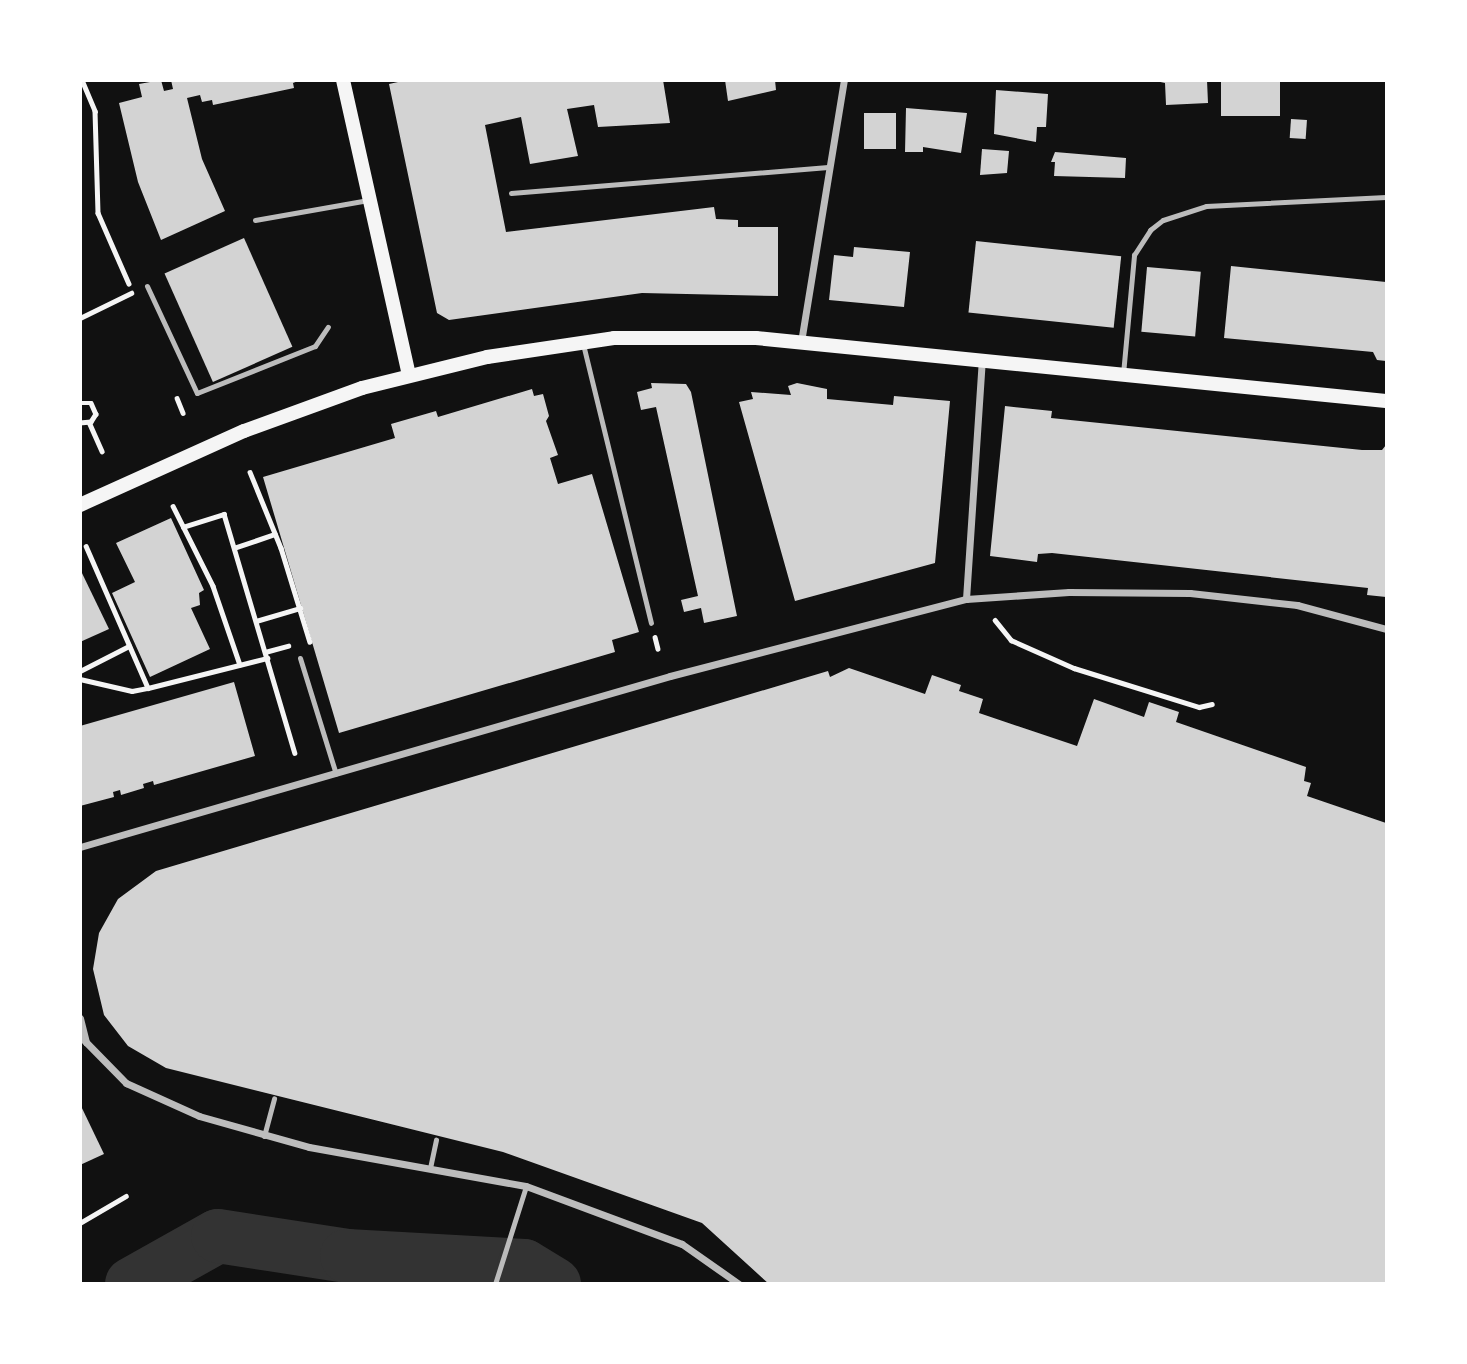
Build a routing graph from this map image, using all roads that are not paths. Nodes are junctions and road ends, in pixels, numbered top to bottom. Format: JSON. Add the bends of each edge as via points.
{"nodes":[{"id":1,"x":343,"y":80,"type":"edge"},
{"id":2,"x":844,"y":80,"type":"edge"},
{"id":3,"x":828,"y":167,"type":"junction"},
{"id":4,"x":511,"y":193,"type":"dead end"},
{"id":5,"x":1387,"y":197,"type":"edge"},
{"id":6,"x":368,"y":201,"type":"junction"},
{"id":7,"x":256,"y":220,"type":"dead end"},
{"id":8,"x":147,"y":286,"type":"dead end"},
{"id":9,"x":328,"y":327,"type":"dead end"},
{"id":10,"x":582,"y":341,"type":"junction"},
{"id":11,"x":801,"y":342,"type":"junction"},
{"id":12,"x":982,"y":360,"type":"junction"},
{"id":13,"x":1123,"y":374,"type":"junction"},
{"id":14,"x":409,"y":375,"type":"junction"},
{"id":15,"x":1387,"y":401,"type":"edge"},
{"id":16,"x":80,"y":505,"type":"edge"},
{"id":17,"x":966,"y":599,"type":"junction"},
{"id":18,"x":651,"y":623,"type":"dead end"},
{"id":19,"x":1387,"y":629,"type":"edge"},
{"id":20,"x":300,"y":658,"type":"dead end"},
{"id":21,"x":336,"y":774,"type":"junction"},
{"id":22,"x":80,"y":847,"type":"edge"},
{"id":23,"x":80,"y":1018,"type":"edge"},
{"id":24,"x":80,"y":1036,"type":"edge"},
{"id":25,"x":86,"y":1043,"type":"junction"},
{"id":26,"x":274,"y":1098,"type":"dead end"},
{"id":27,"x":264,"y":1136,"type":"junction"},
{"id":28,"x":436,"y":1140,"type":"dead end"},
{"id":29,"x":430,"y":1168,"type":"junction"},
{"id":30,"x":526,"y":1186,"type":"junction"},
{"id":31,"x":495,"y":1283,"type":"edge"},
{"id":32,"x":739,"y":1283,"type":"edge"}],
"edges":[{"from":1,"to":6,"type":"main road"},
{"from":2,"to":3,"type":"street"},
{"from":3,"to":4,"type":"lane"},
{"from":3,"to":11,"type":"street"},
{"from":5,"to":13,"type":"lane","via":[[1206,206],[1163,220],[1150,230],[1134,255]]},
{"from":6,"to":7,"type":"lane"},
{"from":6,"to":14,"type":"main road"},
{"from":8,"to":9,"type":"lane","via":[[197,393],[315,346]]},
{"from":10,"to":11,"type":"main road","via":[[690,335]]},
{"from":10,"to":14,"type":"main road"},
{"from":10,"to":18,"type":"lane"},
{"from":11,"to":12,"type":"main road"},
{"from":12,"to":13,"type":"main road"},
{"from":12,"to":17,"type":"street"},
{"from":13,"to":15,"type":"main road"},
{"from":14,"to":16,"type":"main road","via":[[282,415]]},
{"from":17,"to":19,"type":"street","via":[[1069,592],[1190,593],[1297,605]]},
{"from":17,"to":21,"type":"street","via":[[723,662]]},
{"from":20,"to":21,"type":"lane"},
{"from":21,"to":22,"type":"street"},
{"from":23,"to":25,"type":"street"},
{"from":24,"to":25,"type":"street"},
{"from":25,"to":27,"type":"street","via":[[108,1069],[145,1094]]},
{"from":26,"to":27,"type":"lane"},
{"from":27,"to":29,"type":"street"},
{"from":28,"to":29,"type":"lane"},
{"from":29,"to":30,"type":"street"},
{"from":30,"to":31,"type":"lane"},
{"from":30,"to":32,"type":"street","via":[[682,1244]]}]}
